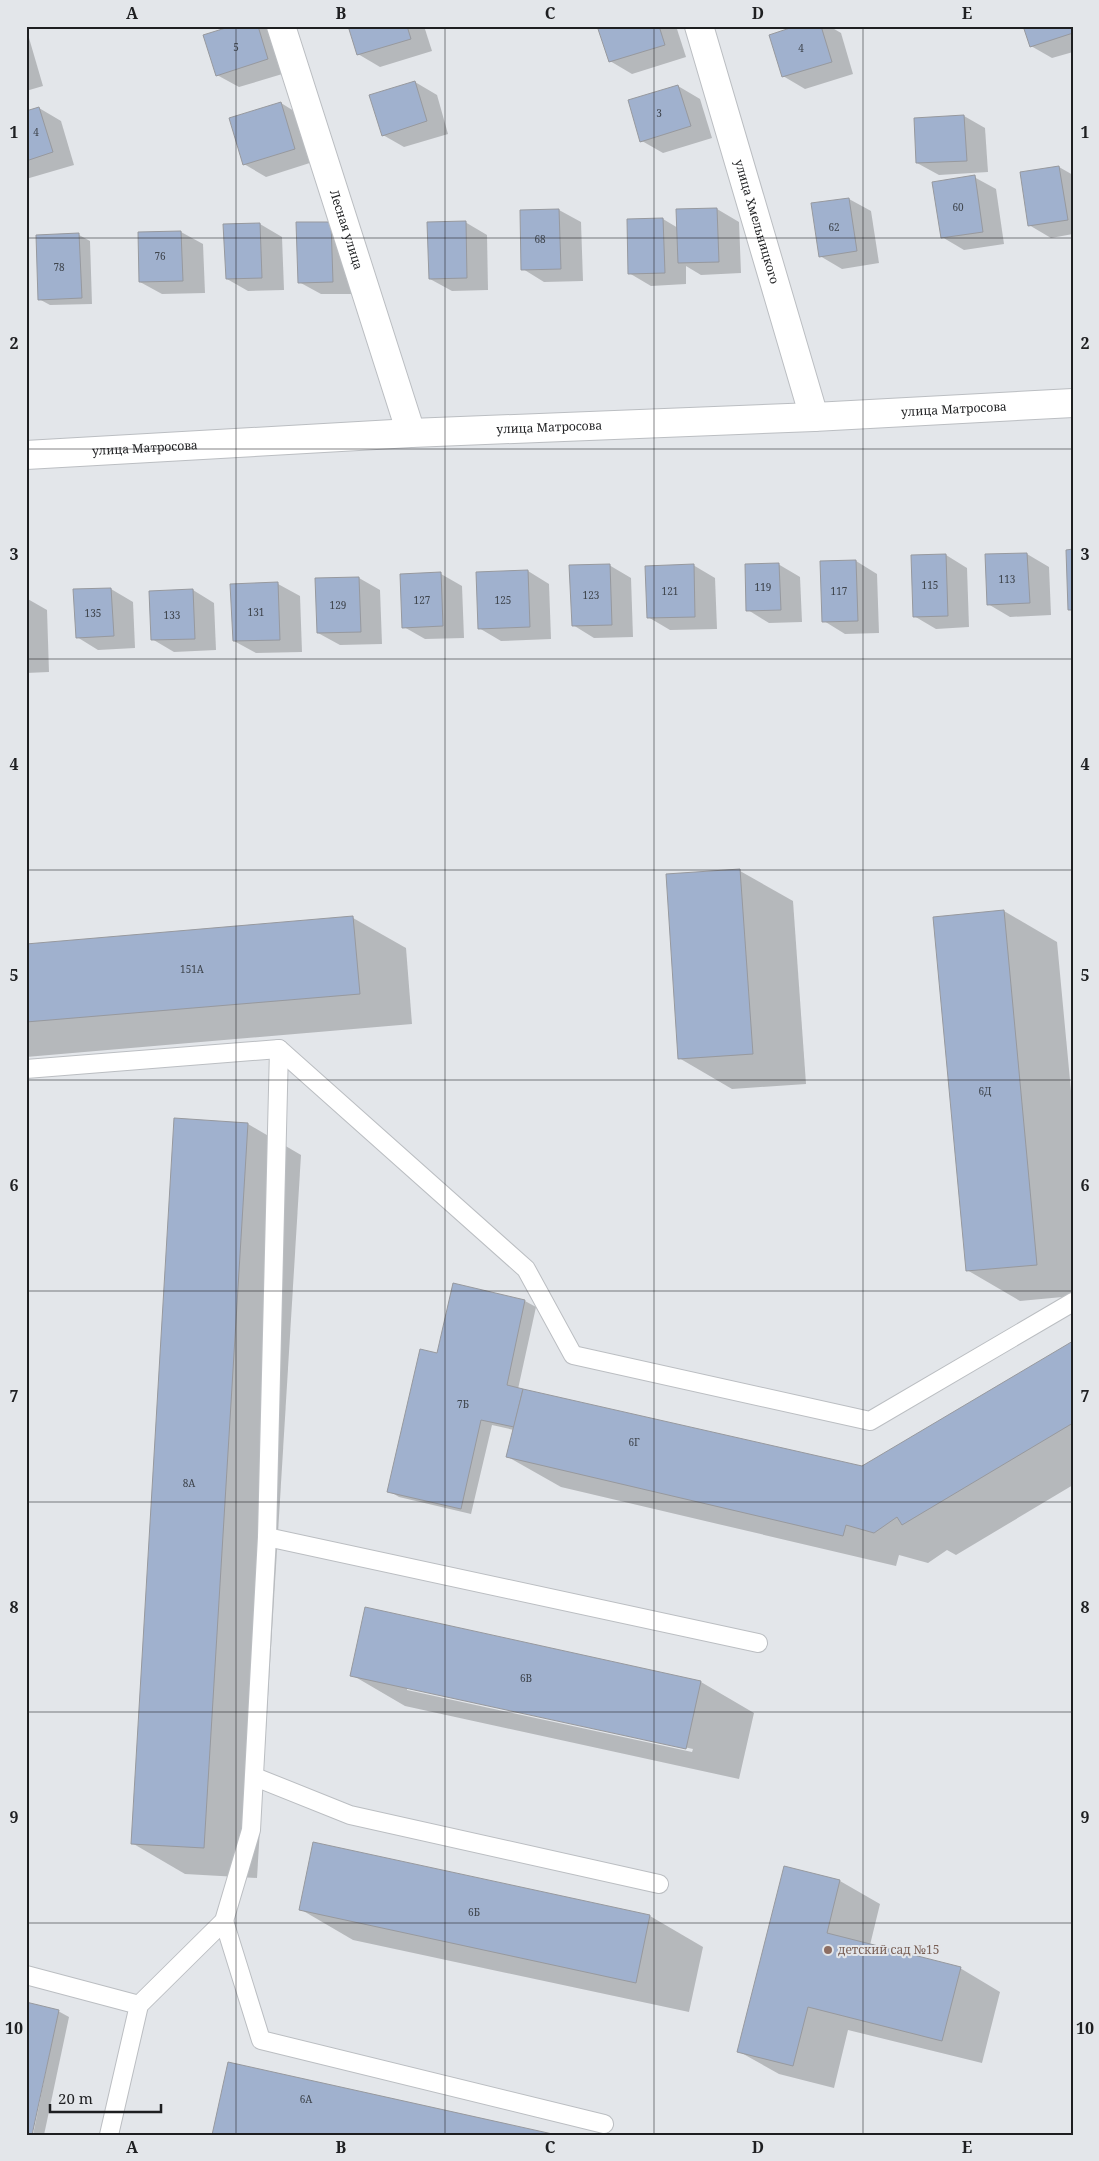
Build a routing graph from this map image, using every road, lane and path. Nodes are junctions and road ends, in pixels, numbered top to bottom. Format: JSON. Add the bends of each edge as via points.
{"nodes":[{"id":1,"x":281,"y":26,"type":"edge"},
{"id":2,"x":699,"y":26,"type":"edge"},
{"id":3,"x":1073,"y":403,"type":"edge"},
{"id":4,"x":814,"y":417,"type":"junction"},
{"id":5,"x":412,"y":433,"type":"junction"},
{"id":6,"x":26,"y":455,"type":"edge"},
{"id":7,"x":279,"y":1050,"type":"junction"},
{"id":8,"x":26,"y":1069,"type":"edge"},
{"id":9,"x":1073,"y":1302,"type":"edge"},
{"id":10,"x":267,"y":1537,"type":"junction"},
{"id":11,"x":758,"y":1642,"type":"dead end"},
{"id":12,"x":255,"y":1776,"type":"junction"},
{"id":13,"x":658,"y":1884,"type":"dead end"},
{"id":14,"x":224,"y":1921,"type":"junction"},
{"id":15,"x":26,"y":1975,"type":"edge"},
{"id":16,"x":139,"y":2005,"type":"junction"},
{"id":17,"x":604,"y":2124,"type":"dead end"},
{"id":18,"x":109,"y":2135,"type":"edge"}],
"edges":[{"from":1,"to":5,"type":"main road","name":"Лесная улица"},
{"from":2,"to":4,"type":"main road","name":"улица Хмельницкого"},
{"from":3,"to":4,"type":"main road","name":"улица Матросова"},
{"from":4,"to":5,"type":"main road","name":"улица Матросова"},
{"from":5,"to":6,"type":"main road","name":"улица Матросова"},
{"from":7,"to":8,"type":"lane"},
{"from":7,"to":9,"type":"lane","via":[[526,1269],[573,1355],[870,1421]]},
{"from":7,"to":10,"type":"lane"},
{"from":10,"to":11,"type":"lane"},
{"from":10,"to":12,"type":"lane"},
{"from":12,"to":13,"type":"lane","via":[[350,1814]]},
{"from":12,"to":14,"type":"lane","via":[[250,1830]]},
{"from":14,"to":16,"type":"lane"},
{"from":14,"to":17,"type":"lane","via":[[261,2040]]},
{"from":15,"to":16,"type":"lane"},
{"from":16,"to":18,"type":"lane"}]}
